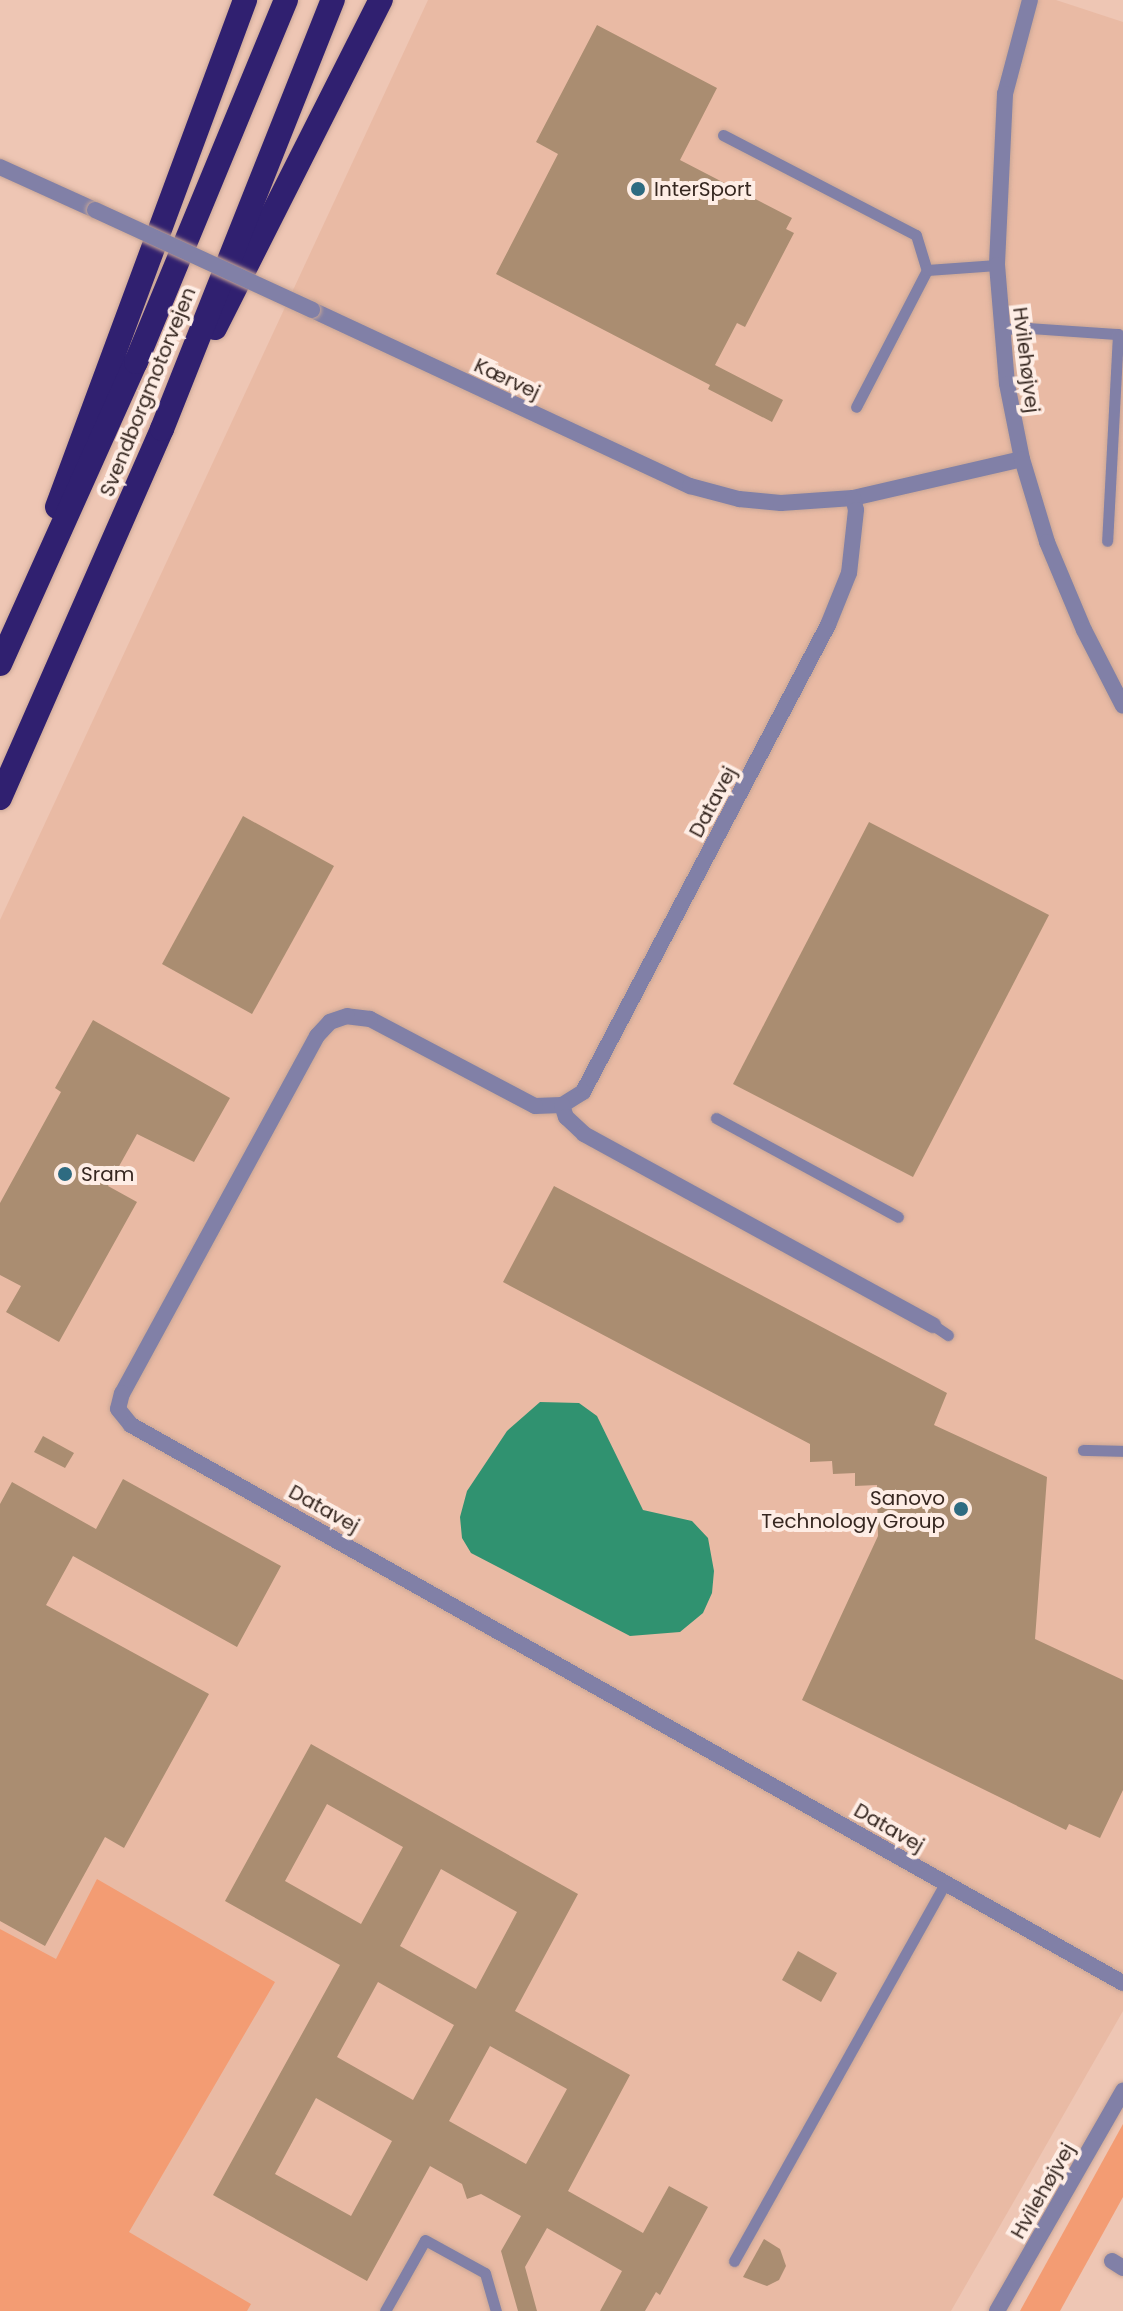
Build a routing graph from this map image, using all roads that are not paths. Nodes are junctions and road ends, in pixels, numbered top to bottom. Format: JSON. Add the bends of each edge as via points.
{"nodes":[{"id":1,"x":245,"y":0,"type":"edge"},
{"id":2,"x":286,"y":0,"type":"edge"},
{"id":3,"x":333,"y":0,"type":"edge"},
{"id":4,"x":373,"y":0,"type":"edge"},
{"id":5,"x":381,"y":0,"type":"edge"},
{"id":6,"x":1030,"y":0,"type":"edge"},
{"id":7,"x":331,"y":96,"type":"junction"},
{"id":8,"x":723,"y":135,"type":"dead end"},
{"id":9,"x":0,"y":167,"type":"edge"},
{"id":10,"x":997,"y":265,"type":"junction"},
{"id":11,"x":927,"y":270,"type":"junction"},
{"id":12,"x":1000,"y":329,"type":"junction"},
{"id":13,"x":856,"y":407,"type":"dead end"},
{"id":14,"x":162,"y":429,"type":"junction"},
{"id":15,"x":1022,"y":459,"type":"junction"},
{"id":16,"x":853,"y":498,"type":"junction"},
{"id":17,"x":1107,"y":541,"type":"dead end"},
{"id":18,"x":37,"y":579,"type":"junction"},
{"id":19,"x":0,"y":664,"type":"edge"},
{"id":20,"x":1123,"y":706,"type":"edge"},
{"id":21,"x":0,"y":798,"type":"edge"},
{"id":22,"x":562,"y":1105,"type":"junction"},
{"id":23,"x":716,"y":1118,"type":"dead end"},
{"id":24,"x":898,"y":1217,"type":"dead end"},
{"id":25,"x":933,"y":1325,"type":"joint"},
{"id":26,"x":948,"y":1335,"type":"dead end"},
{"id":27,"x":1083,"y":1450,"type":"dead end"},
{"id":28,"x":1123,"y":1451,"type":"edge"},
{"id":29,"x":945,"y":1884,"type":"junction"},
{"id":30,"x":1123,"y":1983,"type":"edge"},
{"id":31,"x":1123,"y":2091,"type":"edge"},
{"id":32,"x":734,"y":2261,"type":"dead end"},
{"id":33,"x":385,"y":2311,"type":"edge"},
{"id":34,"x":496,"y":2311,"type":"edge"},
{"id":35,"x":997,"y":2311,"type":"edge"}],
"edges":[{"from":1,"to":18,"type":"highway","via":[[69,468]]},
{"from":2,"to":18,"type":"highway","name":"Svendborgmotorvejen","via":[[136,362]]},
{"from":3,"to":14,"type":"highway","name":"Svendborgmotorvejen"},
{"from":4,"to":7,"type":"highway"},
{"from":5,"to":7,"type":"highway"},
{"from":6,"to":10,"type":"street","name":"Hvilehøjvej","via":[[1005,94]]},
{"from":7,"to":14,"type":"highway"},
{"from":8,"to":11,"type":"lane","via":[[916,235]]},
{"from":9,"to":16,"type":"street","name":"Kærvej","bridge":true,"via":[[690,486],[781,503]]},
{"from":10,"to":11,"type":"lane"},
{"from":10,"to":12,"type":"street","name":"Hvilehøjvej"},
{"from":11,"to":13,"type":"lane"},
{"from":12,"to":15,"type":"street","name":"Hvilehøjvej"},
{"from":12,"to":17,"type":"lane","via":[[1118,334]]},
{"from":14,"to":21,"type":"highway","name":"Svendborgmotorvejen"},
{"from":15,"to":16,"type":"street","name":"Kærvej"},
{"from":15,"to":20,"type":"street","name":"Hvilehøjvej","via":[[1047,542]]},
{"from":16,"to":22,"type":"street","name":"Datavej","via":[[849,573],[828,625],[594,1074],[583,1092]]},
{"from":18,"to":19,"type":"highway","name":"Svendborgmotorvejen"},
{"from":22,"to":25,"type":"street","via":[[566,1117],[584,1134]]},
{"from":22,"to":29,"type":"street","name":"Datavej","via":[[535,1106],[520,1100],[370,1019],[347,1016],[330,1022],[317,1036],[122,1393],[119,1413],[131,1425]]},
{"from":23,"to":24,"type":"lane"},
{"from":25,"to":26,"type":"lane"},
{"from":27,"to":28,"type":"lane"},
{"from":29,"to":30,"type":"street","name":"Datavej"},
{"from":29,"to":32,"type":"lane"},
{"from":31,"to":35,"type":"street","name":"Hvilehøjvej"},
{"from":33,"to":34,"type":"lane","via":[[425,2240],[485,2273]]}]}
